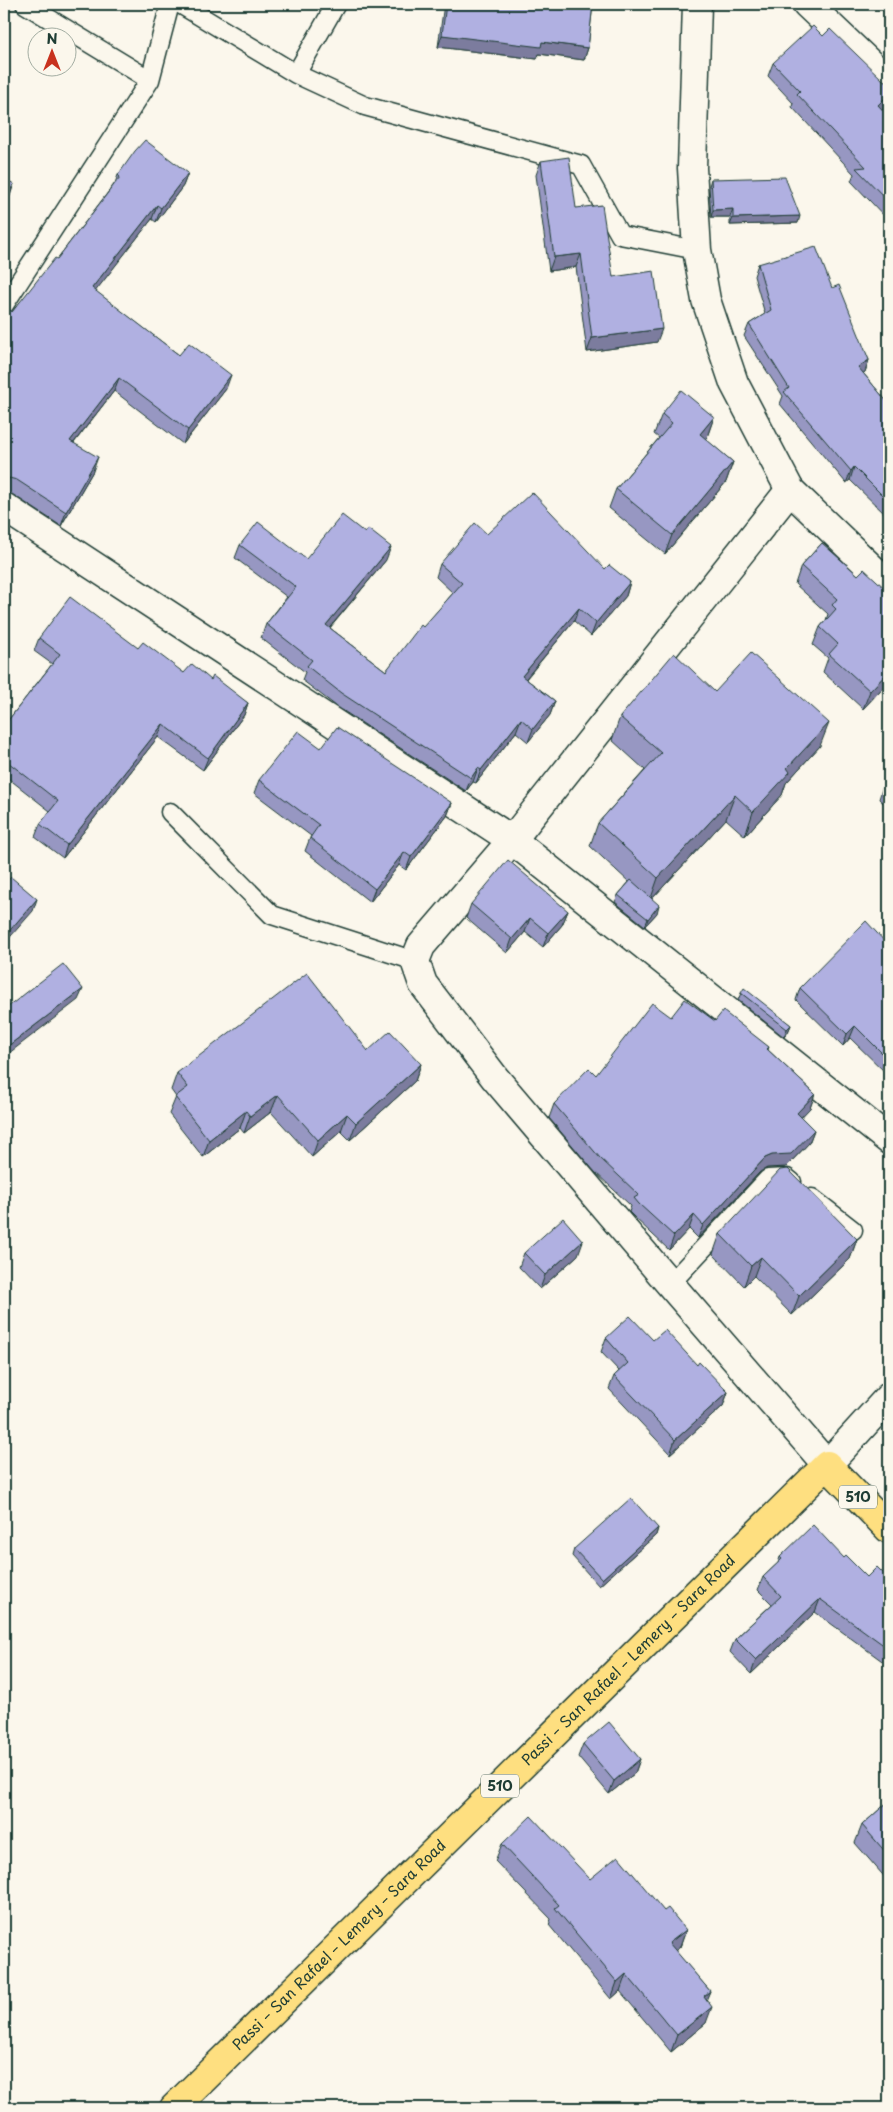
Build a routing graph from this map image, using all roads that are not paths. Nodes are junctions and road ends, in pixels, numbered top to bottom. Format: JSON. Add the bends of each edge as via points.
{"nodes":[{"id":1,"x":25,"y":4,"type":"edge"},
{"id":2,"x":170,"y":4,"type":"edge"},
{"id":3,"x":180,"y":4,"type":"edge"},
{"id":4,"x":336,"y":4,"type":"edge"},
{"id":5,"x":696,"y":4,"type":"edge"},
{"id":6,"x":807,"y":4,"type":"edge"},
{"id":7,"x":296,"y":74,"type":"junction"},
{"id":8,"x":150,"y":80,"type":"junction"},
{"id":9,"x":889,"y":82,"type":"edge"},
{"id":10,"x":698,"y":250,"type":"junction"},
{"id":11,"x":4,"y":305,"type":"edge"},
{"id":12,"x":790,"y":490,"type":"junction"},
{"id":13,"x":4,"y":507,"type":"edge"},
{"id":14,"x":889,"y":585,"type":"edge"},
{"id":15,"x":170,"y":812,"type":"dead end"},
{"id":16,"x":512,"y":840,"type":"junction"},
{"id":17,"x":414,"y":961,"type":"junction"},
{"id":18,"x":889,"y":1140,"type":"edge"},
{"id":19,"x":853,"y":1230,"type":"dead end"},
{"id":20,"x":670,"y":1284,"type":"junction"},
{"id":21,"x":889,"y":1397,"type":"edge"},
{"id":22,"x":827,"y":1465,"type":"junction"},
{"id":23,"x":889,"y":1529,"type":"edge"},
{"id":24,"x":174,"y":2108,"type":"edge"}],
"edges":[{"from":1,"to":8,"type":"lane"},
{"from":2,"to":8,"type":"lane"},
{"from":3,"to":7,"type":"lane"},
{"from":4,"to":7,"type":"lane"},
{"from":5,"to":10,"type":"street","via":[[692,168]]},
{"from":6,"to":9,"type":"street"},
{"from":7,"to":10,"type":"lane","via":[[365,106],[581,165],[620,235]]},
{"from":8,"to":11,"type":"lane"},
{"from":10,"to":12,"type":"street","via":[[706,300],[734,383]]},
{"from":12,"to":14,"type":"street"},
{"from":12,"to":16,"type":"street"},
{"from":13,"to":16,"type":"street"},
{"from":15,"to":17,"type":"lane","via":[[272,914]]},
{"from":16,"to":17,"type":"street","via":[[420,946]]},
{"from":16,"to":18,"type":"street"},
{"from":17,"to":20,"type":"street","via":[[423,984],[496,1078]]},
{"from":19,"to":20,"type":"lane","via":[[787,1178],[768,1179]]},
{"from":20,"to":22,"type":"street"},
{"from":21,"to":22,"type":"street"},
{"from":22,"to":23,"type":"main road","number":"510"},
{"from":22,"to":24,"type":"main road","name":"Passi – San Rafael – Lemery – Sara Road","number":"510"}]}
